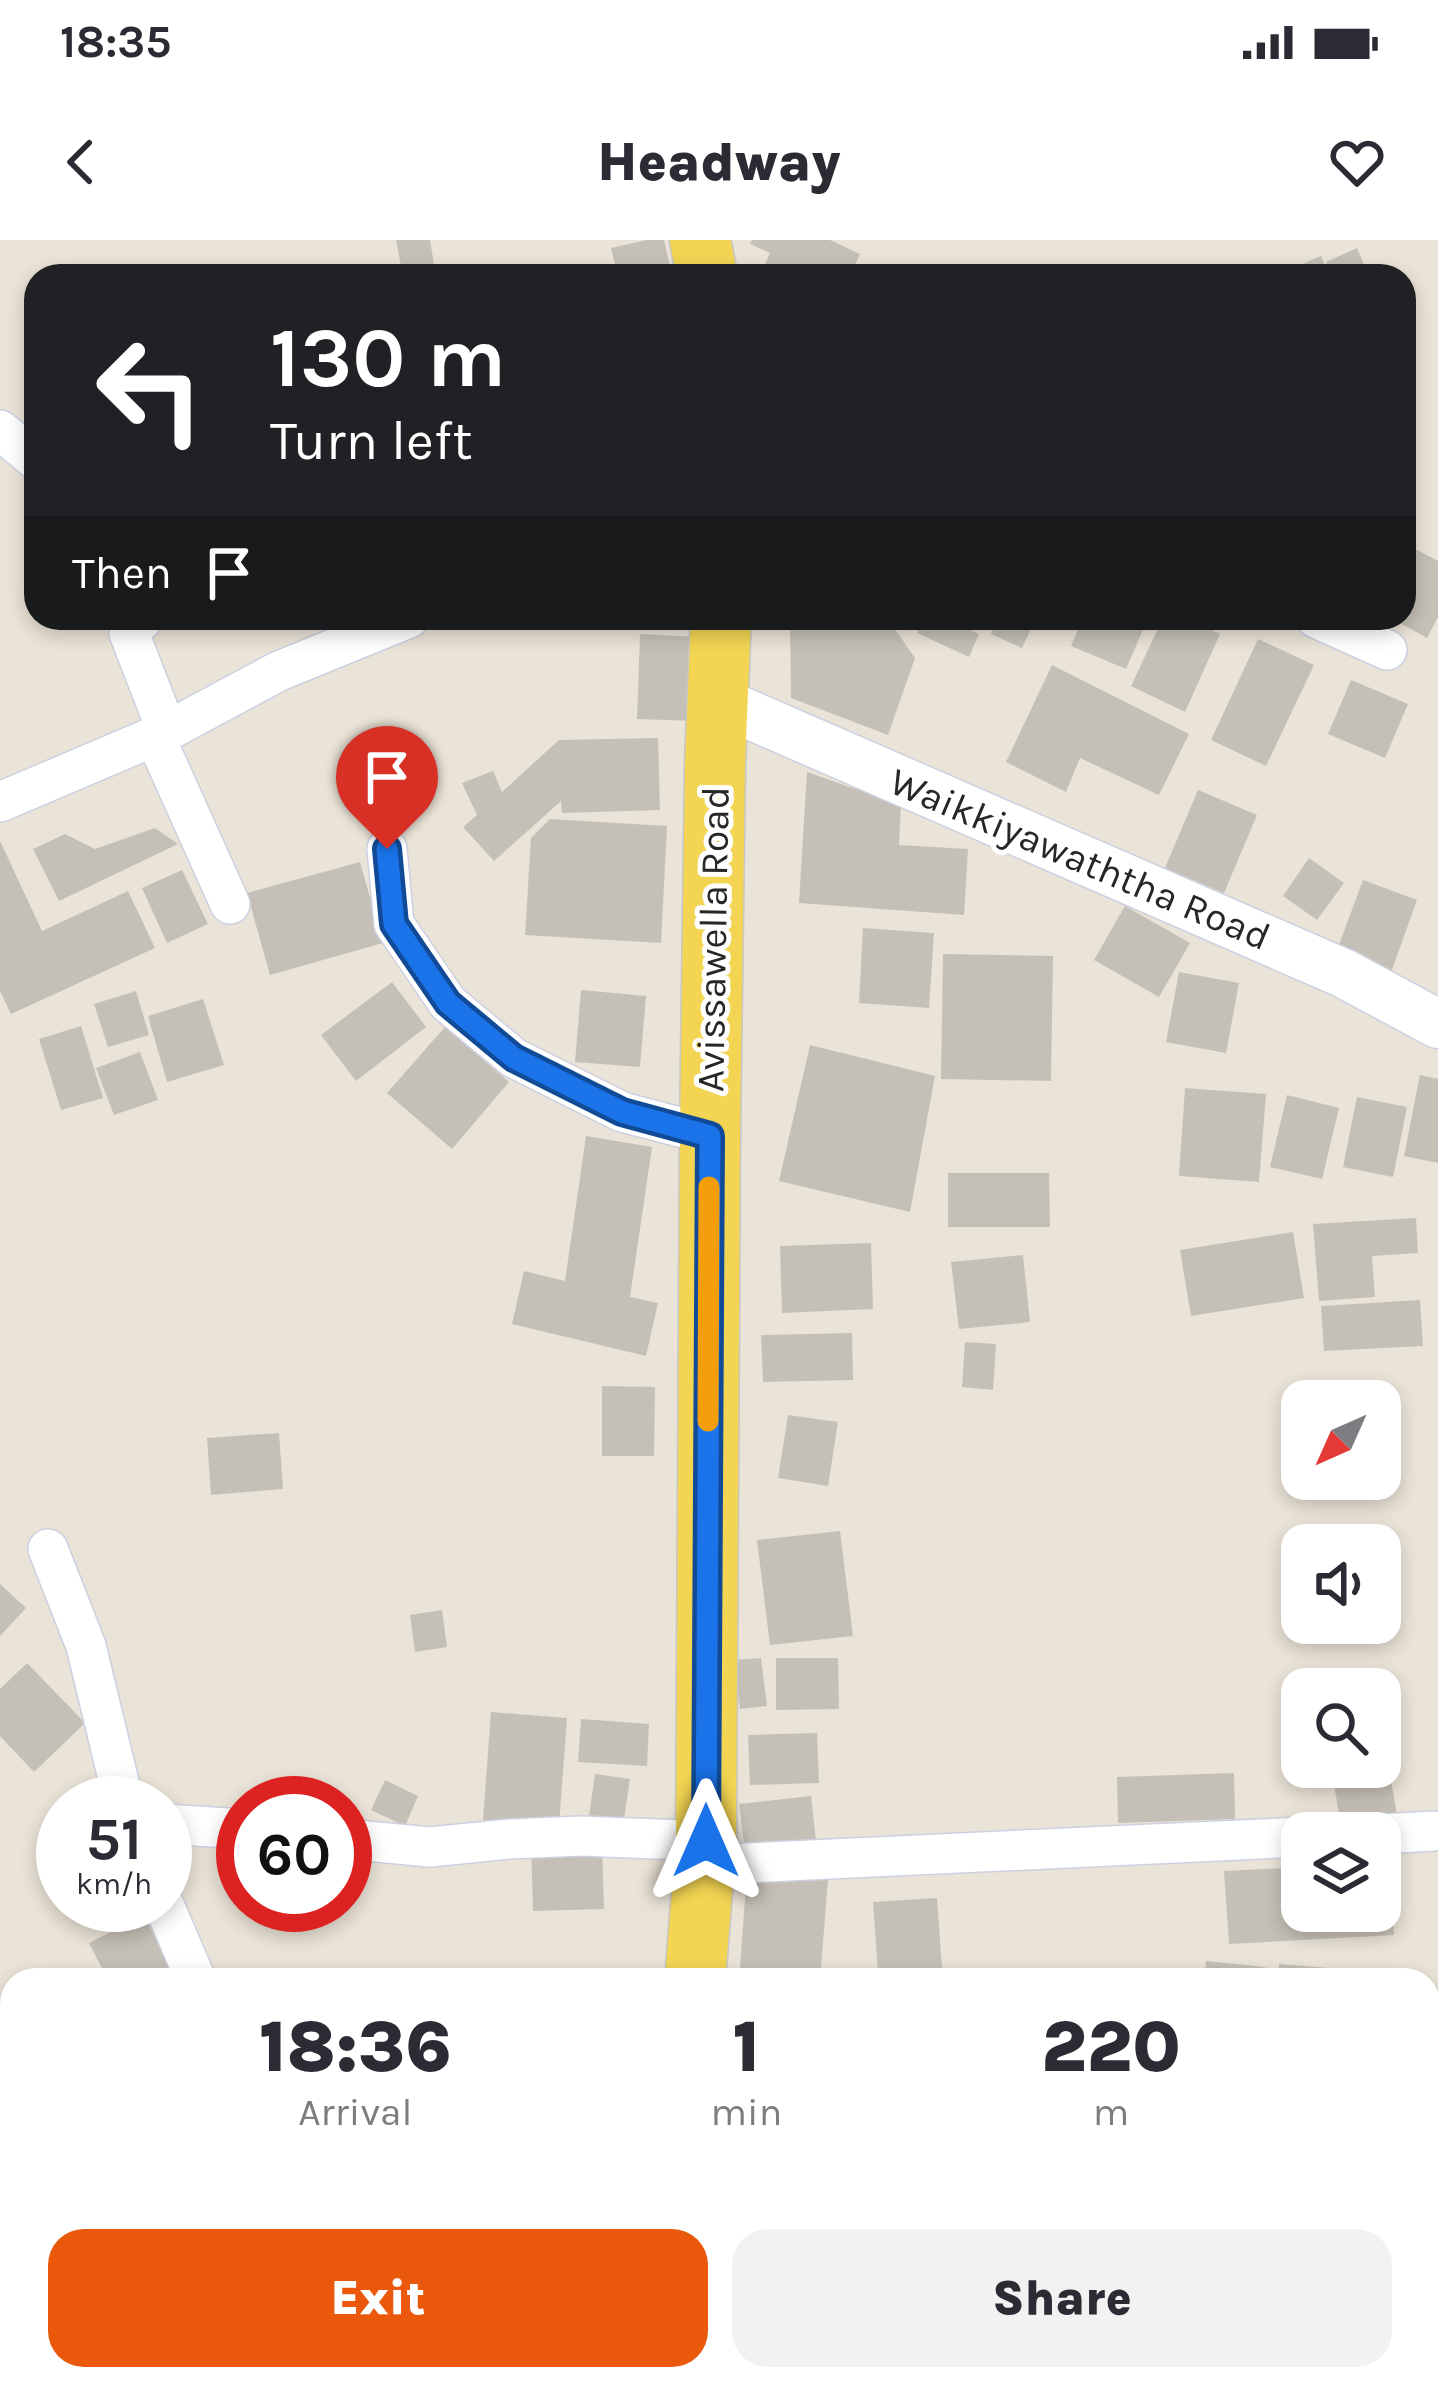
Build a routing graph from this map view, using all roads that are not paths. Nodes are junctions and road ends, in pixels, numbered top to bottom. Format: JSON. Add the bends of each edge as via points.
{"nodes":[{"id":1,"x":0,"y":430,"type":"edge"},
{"id":2,"x":24,"y":450,"type":"edge"},
{"id":3,"x":132,"y":630,"type":"edge"},
{"id":4,"x":380,"y":630,"type":"edge"},
{"id":5,"x":721,"y":630,"type":"edge"},
{"id":6,"x":1343,"y":630,"type":"edge"},
{"id":7,"x":1388,"y":650,"type":"dead end"},
{"id":8,"x":718,"y":701,"type":"junction"},
{"id":9,"x":161,"y":734,"type":"junction"},
{"id":10,"x":0,"y":802,"type":"edge"},
{"id":11,"x":387,"y":849,"type":"dead end"},
{"id":12,"x":230,"y":904,"type":"dead end"},
{"id":13,"x":1438,"y":1024,"type":"edge"},
{"id":14,"x":710,"y":1136,"type":"junction"},
{"id":15,"x":48,"y":1549,"type":"dead end"},
{"id":16,"x":117,"y":1776,"type":"edge"},
{"id":17,"x":1434,"y":1831,"type":"dead end"},
{"id":18,"x":1401,"y":1833,"type":"edge"},
{"id":19,"x":1281,"y":1838,"type":"edge"},
{"id":20,"x":372,"y":1842,"type":"edge"},
{"id":21,"x":705,"y":1853,"type":"junction"},
{"id":22,"x":176,"y":1932,"type":"edge"},
{"id":23,"x":191,"y":1968,"type":"edge"},
{"id":24,"x":696,"y":1968,"type":"edge"}],
"edges":[{"from":1,"to":2,"type":"street"},
{"from":3,"to":9,"type":"street"},
{"from":4,"to":9,"type":"street","via":[[279,671]]},
{"from":5,"to":8,"type":"main road","name":"Avissawella Road"},
{"from":6,"to":7,"type":"street"},
{"from":8,"to":13,"type":"street","name":"Waikkiyawaththa Road","via":[[1343,973]]},
{"from":8,"to":14,"type":"main road","name":"Avissawella Road"},
{"from":9,"to":10,"type":"street"},
{"from":9,"to":12,"type":"street"},
{"from":11,"to":14,"type":"street","via":[[394,924],[448,1003],[514,1058],[622,1112]]},
{"from":14,"to":21,"type":"main road","name":"Avissawella Road"},
{"from":15,"to":16,"type":"street","via":[[86,1646]]},
{"from":17,"to":18,"type":"street"},
{"from":19,"to":21,"type":"street"},
{"from":20,"to":21,"type":"street","via":[[430,1847],[580,1836]]},
{"from":21,"to":24,"type":"main road","name":"Avissawella Road"},
{"from":22,"to":23,"type":"street"}]}
